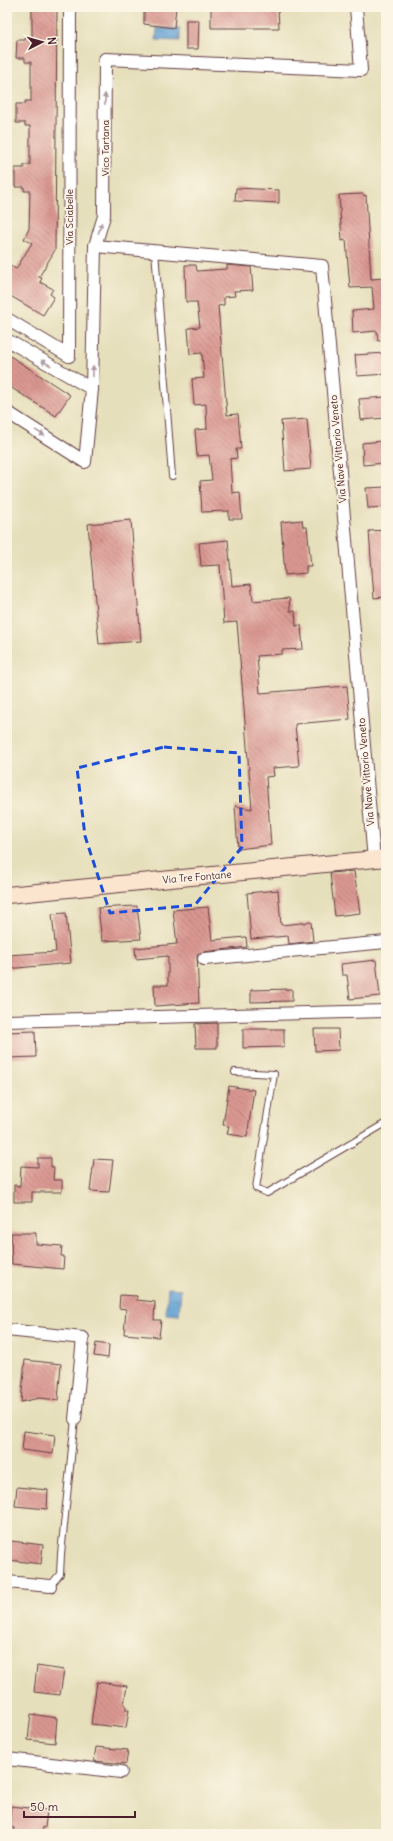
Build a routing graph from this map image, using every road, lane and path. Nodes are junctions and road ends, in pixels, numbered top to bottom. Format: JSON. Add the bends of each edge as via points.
{"nodes":[{"id":1,"x":70,"y":7,"type":"edge"},
{"id":2,"x":356,"y":7,"type":"edge"},
{"id":3,"x":95,"y":246,"type":"junction"},
{"id":4,"x":155,"y":251,"type":"junction"},
{"id":5,"x":7,"y":319,"type":"edge"},
{"id":6,"x":7,"y":340,"type":"edge"},
{"id":7,"x":92,"y":389,"type":"junction"},
{"id":8,"x":7,"y":412,"type":"edge"},
{"id":9,"x":172,"y":476,"type":"dead end"},
{"id":10,"x":380,"y":859,"type":"edge"},
{"id":11,"x":7,"y":895,"type":"edge"},
{"id":12,"x":386,"y":942,"type":"edge"},
{"id":13,"x":204,"y":959,"type":"dead end"},
{"id":14,"x":386,"y":1011,"type":"edge"},
{"id":15,"x":7,"y":1021,"type":"edge"},
{"id":16,"x":235,"y":1072,"type":"dead end"},
{"id":17,"x":386,"y":1123,"type":"edge"},
{"id":18,"x":7,"y":1330,"type":"edge"},
{"id":19,"x":75,"y":1419,"type":"joint"},
{"id":20,"x":7,"y":1582,"type":"edge"},
{"id":21,"x":50,"y":1586,"type":"joint"},
{"id":22,"x":7,"y":1759,"type":"edge"},
{"id":23,"x":121,"y":1772,"type":"dead end"}],
"edges":[{"from":1,"to":5,"type":"street","name":"Via Sciabelle","via":[[69,356]]},
{"from":3,"to":2,"type":"street","name":"Vico Tartana","one_way":true,"via":[[104,216],[105,59],[361,70]]},
{"from":3,"to":4,"type":"street","name":"Via Nave Vittorio Veneto"},
{"from":7,"to":3,"type":"street","name":"Vico Tartana","one_way":true},
{"from":4,"to":9,"type":"lane"},
{"from":4,"to":10,"type":"street","name":"Via Nave Vittorio Veneto","via":[[322,266]]},
{"from":7,"to":6,"type":"street","one_way":true},
{"from":8,"to":7,"type":"street","name":"Vico Tartana","one_way":true,"via":[[85,462]]},
{"from":10,"to":11,"type":"street","name":"Via Tre Fontane"},
{"from":12,"to":13,"type":"street"},
{"from":14,"to":15,"type":"street"},
{"from":16,"to":17,"type":"lane","via":[[274,1074],[256,1188],[267,1193]]},
{"from":18,"to":19,"type":"street","via":[[83,1338]]},
{"from":19,"to":21,"type":"lane","via":[[60,1574]]},
{"from":20,"to":21,"type":"street"},
{"from":22,"to":23,"type":"street"}]}
